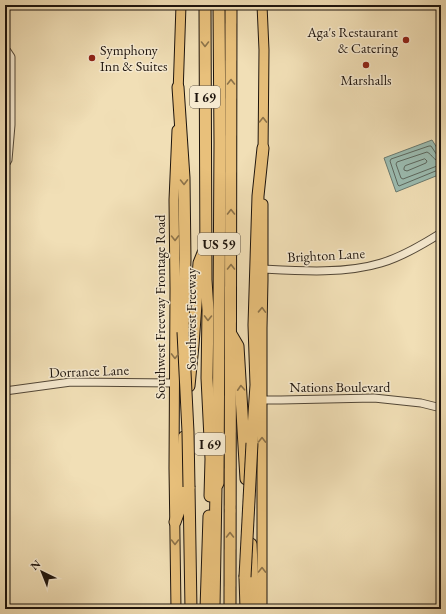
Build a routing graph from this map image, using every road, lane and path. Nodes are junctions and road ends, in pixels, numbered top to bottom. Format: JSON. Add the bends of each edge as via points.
{"nodes":[{"id":1,"x":181,"y":5,"type":"edge"},
{"id":2,"x":205,"y":5,"type":"edge"},
{"id":3,"x":219,"y":5,"type":"edge"},
{"id":4,"x":231,"y":5,"type":"edge"},
{"id":5,"x":262,"y":5,"type":"edge"},
{"id":6,"x":5,"y":50,"type":"edge"},
{"id":7,"x":178,"y":87,"type":"junction"},
{"id":8,"x":264,"y":148,"type":"junction"},
{"id":9,"x":5,"y":165,"type":"edge"},
{"id":10,"x":441,"y":233,"type":"edge"},
{"id":11,"x":206,"y":243,"type":"junction"},
{"id":12,"x":263,"y":270,"type":"junction"},
{"id":13,"x":230,"y":334,"type":"junction"},
{"id":14,"x":174,"y":383,"type":"junction"},
{"id":15,"x":5,"y":391,"type":"edge"},
{"id":16,"x":262,"y":400,"type":"junction"},
{"id":17,"x":441,"y":408,"type":"edge"},
{"id":18,"x":218,"y":483,"type":"junction"},
{"id":19,"x":175,"y":522,"type":"junction"},
{"id":20,"x":176,"y":609,"type":"edge"},
{"id":21,"x":191,"y":609,"type":"edge"},
{"id":22,"x":206,"y":609,"type":"edge"},
{"id":23,"x":214,"y":609,"type":"edge"},
{"id":24,"x":219,"y":609,"type":"edge"},
{"id":25,"x":230,"y":609,"type":"edge"},
{"id":26,"x":246,"y":609,"type":"edge"},
{"id":27,"x":254,"y":609,"type":"edge"},
{"id":28,"x":262,"y":609,"type":"edge"}],
"edges":[{"from":1,"to":7,"type":"main road","name":"Southwest Freeway Frontage Road"},
{"from":2,"to":11,"type":"highway","name":"Southwest Freeway","number":"I 69","one_way":true},
{"from":3,"to":18,"type":"highway","number":"US 59"},
{"from":13,"to":4,"type":"highway","number":"I 69","one_way":true},
{"from":8,"to":5,"type":"main road","one_way":true},
{"from":6,"to":9,"type":"street","via":[[12,57],[11,125],[8,160]]},
{"from":7,"to":14,"type":"main road","name":"Southwest Freeway Frontage Road","one_way":true,"via":[[174,200]]},
{"from":7,"to":21,"type":"highway","one_way":true,"bridge":true,"via":[[184,178],[183,332],[188,432]]},
{"from":8,"to":12,"type":"main road"},
{"from":8,"to":26,"type":"highway","bridge":true,"via":[[258,196],[254,325],[256,385],[245,577]]},
{"from":10,"to":12,"type":"street","name":"Brighton Lane","via":[[398,257],[363,268]]},
{"from":11,"to":19,"type":"highway","via":[[199,263]]},
{"from":11,"to":22,"type":"highway","name":"Southwest Freeway","number":"I 69","one_way":true,"via":[[207,378],[211,459]]},
{"from":16,"to":12,"type":"main road","one_way":true},
{"from":25,"to":13,"type":"highway","number":"I 69","one_way":true},
{"from":27,"to":13,"type":"highway","one_way":true,"via":[[238,346]]},
{"from":14,"to":15,"type":"street","name":"Dorrance Lane","via":[[71,382]]},
{"from":14,"to":19,"type":"main road","name":"Southwest Freeway Frontage Road"},
{"from":16,"to":17,"type":"street","name":"Nations Boulevard","via":[[374,398]]},
{"from":28,"to":16,"type":"main road","one_way":true},
{"from":18,"to":23,"type":"highway"},
{"from":18,"to":24,"type":"highway"},
{"from":19,"to":20,"type":"main road","name":"Southwest Freeway Frontage Road","one_way":true}]}
